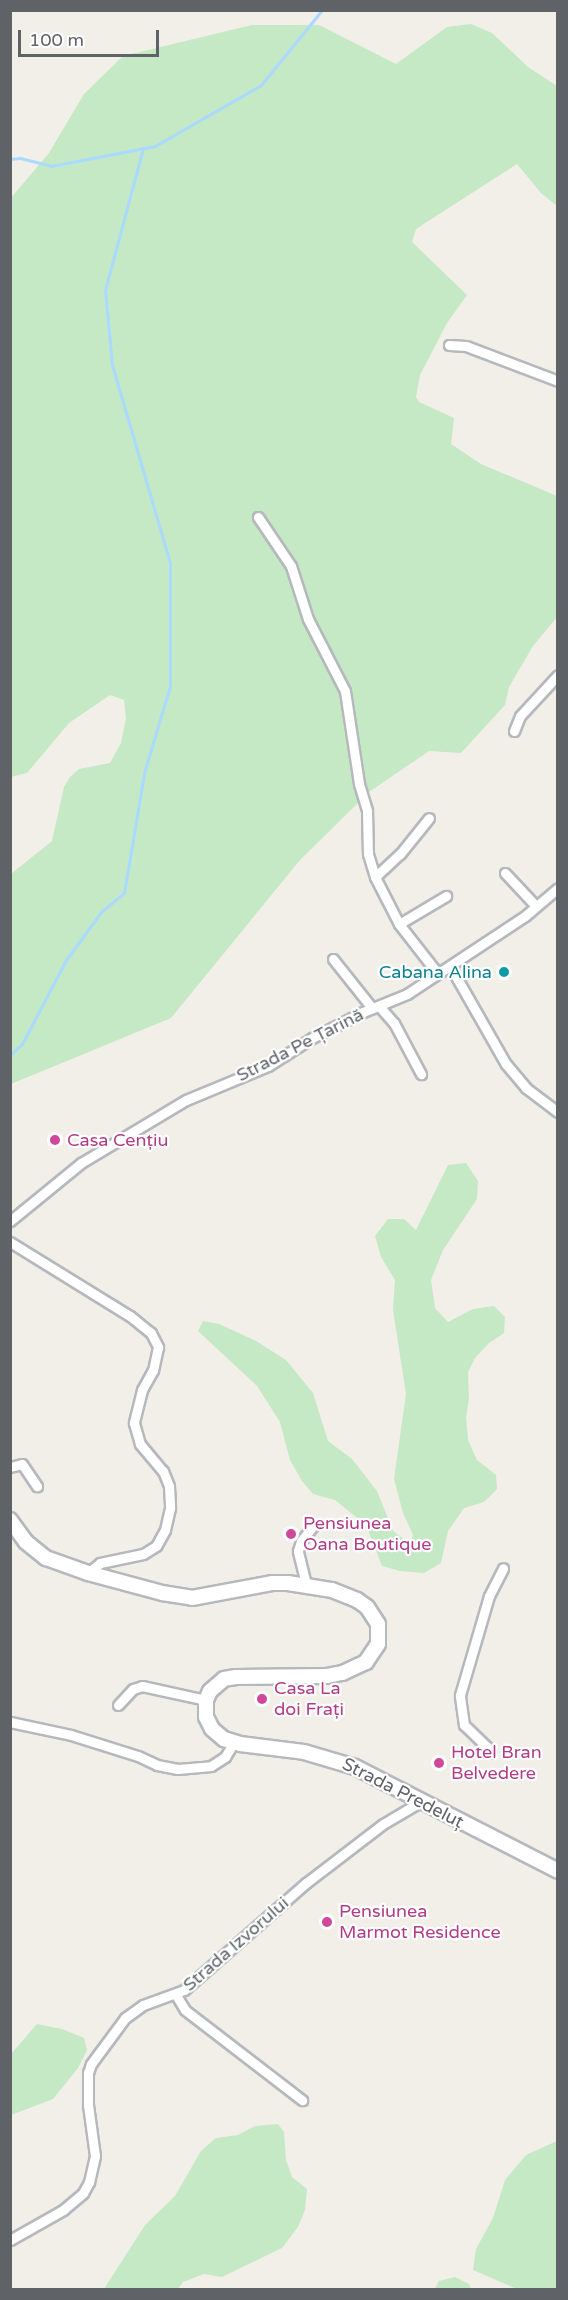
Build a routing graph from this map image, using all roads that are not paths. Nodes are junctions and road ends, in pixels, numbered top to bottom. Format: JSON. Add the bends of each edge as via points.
{"nodes":[{"id":1,"x":449,"y":345,"type":"dead end"},
{"id":2,"x":558,"y":381,"type":"edge"},
{"id":3,"x":258,"y":518,"type":"dead end"},
{"id":4,"x":558,"y":675,"type":"edge"},
{"id":5,"x":514,"y":730,"type":"dead end"},
{"id":6,"x":429,"y":818,"type":"dead end"},
{"id":7,"x":505,"y":873,"type":"dead end"},
{"id":8,"x":375,"y":877,"type":"junction"},
{"id":9,"x":558,"y":888,"type":"edge"},
{"id":10,"x":446,"y":896,"type":"dead end"},
{"id":11,"x":536,"y":906,"type":"junction"},
{"id":12,"x":399,"y":924,"type":"junction"},
{"id":13,"x":333,"y":958,"type":"dead end"},
{"id":14,"x":450,"y":966,"type":"junction"},
{"id":15,"x":438,"y":974,"type":"junction"},
{"id":16,"x":375,"y":1007,"type":"junction"},
{"id":17,"x":421,"y":1074,"type":"dead end"},
{"id":18,"x":558,"y":1112,"type":"edge"},
{"id":19,"x":10,"y":1221,"type":"edge"},
{"id":20,"x":10,"y":1242,"type":"edge"},
{"id":21,"x":10,"y":1467,"type":"edge"},
{"id":22,"x":37,"y":1486,"type":"dead end"},
{"id":23,"x":10,"y":1520,"type":"edge"},
{"id":24,"x":314,"y":1525,"type":"dead end"},
{"id":25,"x":503,"y":1568,"type":"dead end"},
{"id":26,"x":88,"y":1573,"type":"junction"},
{"id":27,"x":306,"y":1584,"type":"junction"},
{"id":28,"x":206,"y":1700,"type":"junction"},
{"id":29,"x":118,"y":1706,"type":"dead end"},
{"id":30,"x":10,"y":1722,"type":"edge"},
{"id":31,"x":234,"y":1742,"type":"junction"},
{"id":32,"x":489,"y":1754,"type":"dead end"},
{"id":33,"x":420,"y":1802,"type":"junction"},
{"id":34,"x":558,"y":1870,"type":"edge"},
{"id":35,"x":176,"y":1995,"type":"junction"},
{"id":36,"x":302,"y":2100,"type":"dead end"},
{"id":37,"x":10,"y":2240,"type":"edge"}],
"edges":[{"from":1,"to":2,"type":"street","via":[[466,346]]},
{"from":3,"to":8,"type":"street","via":[[291,566],[308,619],[345,691],[367,812],[368,854]]},
{"from":4,"to":5,"type":"street","via":[[520,716]]},
{"from":6,"to":8,"type":"street"},
{"from":7,"to":11,"type":"street"},
{"from":8,"to":12,"type":"street"},
{"from":9,"to":11,"type":"street","name":"Strada Pe Țarină"},
{"from":10,"to":12,"type":"street"},
{"from":11,"to":14,"type":"street","name":"Strada Pe Țarină"},
{"from":12,"to":15,"type":"street"},
{"from":13,"to":16,"type":"street"},
{"from":14,"to":15,"type":"street","name":"Strada Pe Țarină"},
{"from":14,"to":18,"type":"street","via":[[506,1064],[526,1088]]},
{"from":15,"to":16,"type":"street","name":"Strada Pe Țarină","via":[[407,994]]},
{"from":16,"to":17,"type":"street","via":[[394,1023]]},
{"from":16,"to":19,"type":"street","name":"Strada Pe Țarină","via":[[312,1038],[268,1066],[186,1100],[81,1163]]},
{"from":20,"to":26,"type":"street","via":[[130,1316],[150,1333],[158,1347],[134,1424],[140,1444],[163,1471],[169,1486],[165,1530],[156,1546],[143,1554],[100,1563]]},
{"from":21,"to":22,"type":"street","via":[[22,1464]]},
{"from":23,"to":26,"type":"main road","via":[[40,1554]]},
{"from":24,"to":27,"type":"street","via":[[298,1551]]},
{"from":25,"to":32,"type":"street","via":[[489,1596],[460,1695],[464,1725],[487,1747]]},
{"from":26,"to":27,"type":"main road","via":[[192,1598],[272,1583]]},
{"from":27,"to":28,"type":"main road","via":[[346,1595],[367,1607],[378,1624],[374,1653],[357,1668],[342,1673],[224,1679]]},
{"from":28,"to":29,"type":"street","via":[[142,1686],[133,1689]]},
{"from":28,"to":31,"type":"main road","name":"Strada Predeluț","via":[[206,1717],[212,1729]]},
{"from":30,"to":31,"type":"street","via":[[71,1735],[178,1769],[212,1766],[225,1757]]},
{"from":31,"to":33,"type":"main road","name":"Strada Predeluț","via":[[324,1756],[355,1767]]},
{"from":33,"to":34,"type":"main road","name":"Strada Predeluț"},
{"from":33,"to":35,"type":"street","name":"Strada Izvorului","via":[[383,1824],[306,1883]]},
{"from":35,"to":36,"type":"street","via":[[184,2010]]},
{"from":35,"to":37,"type":"street","name":"Strada Izvorului","via":[[130,2013],[91,2064],[87,2079],[95,2156],[94,2169],[82,2193],[63,2210]]}]}
